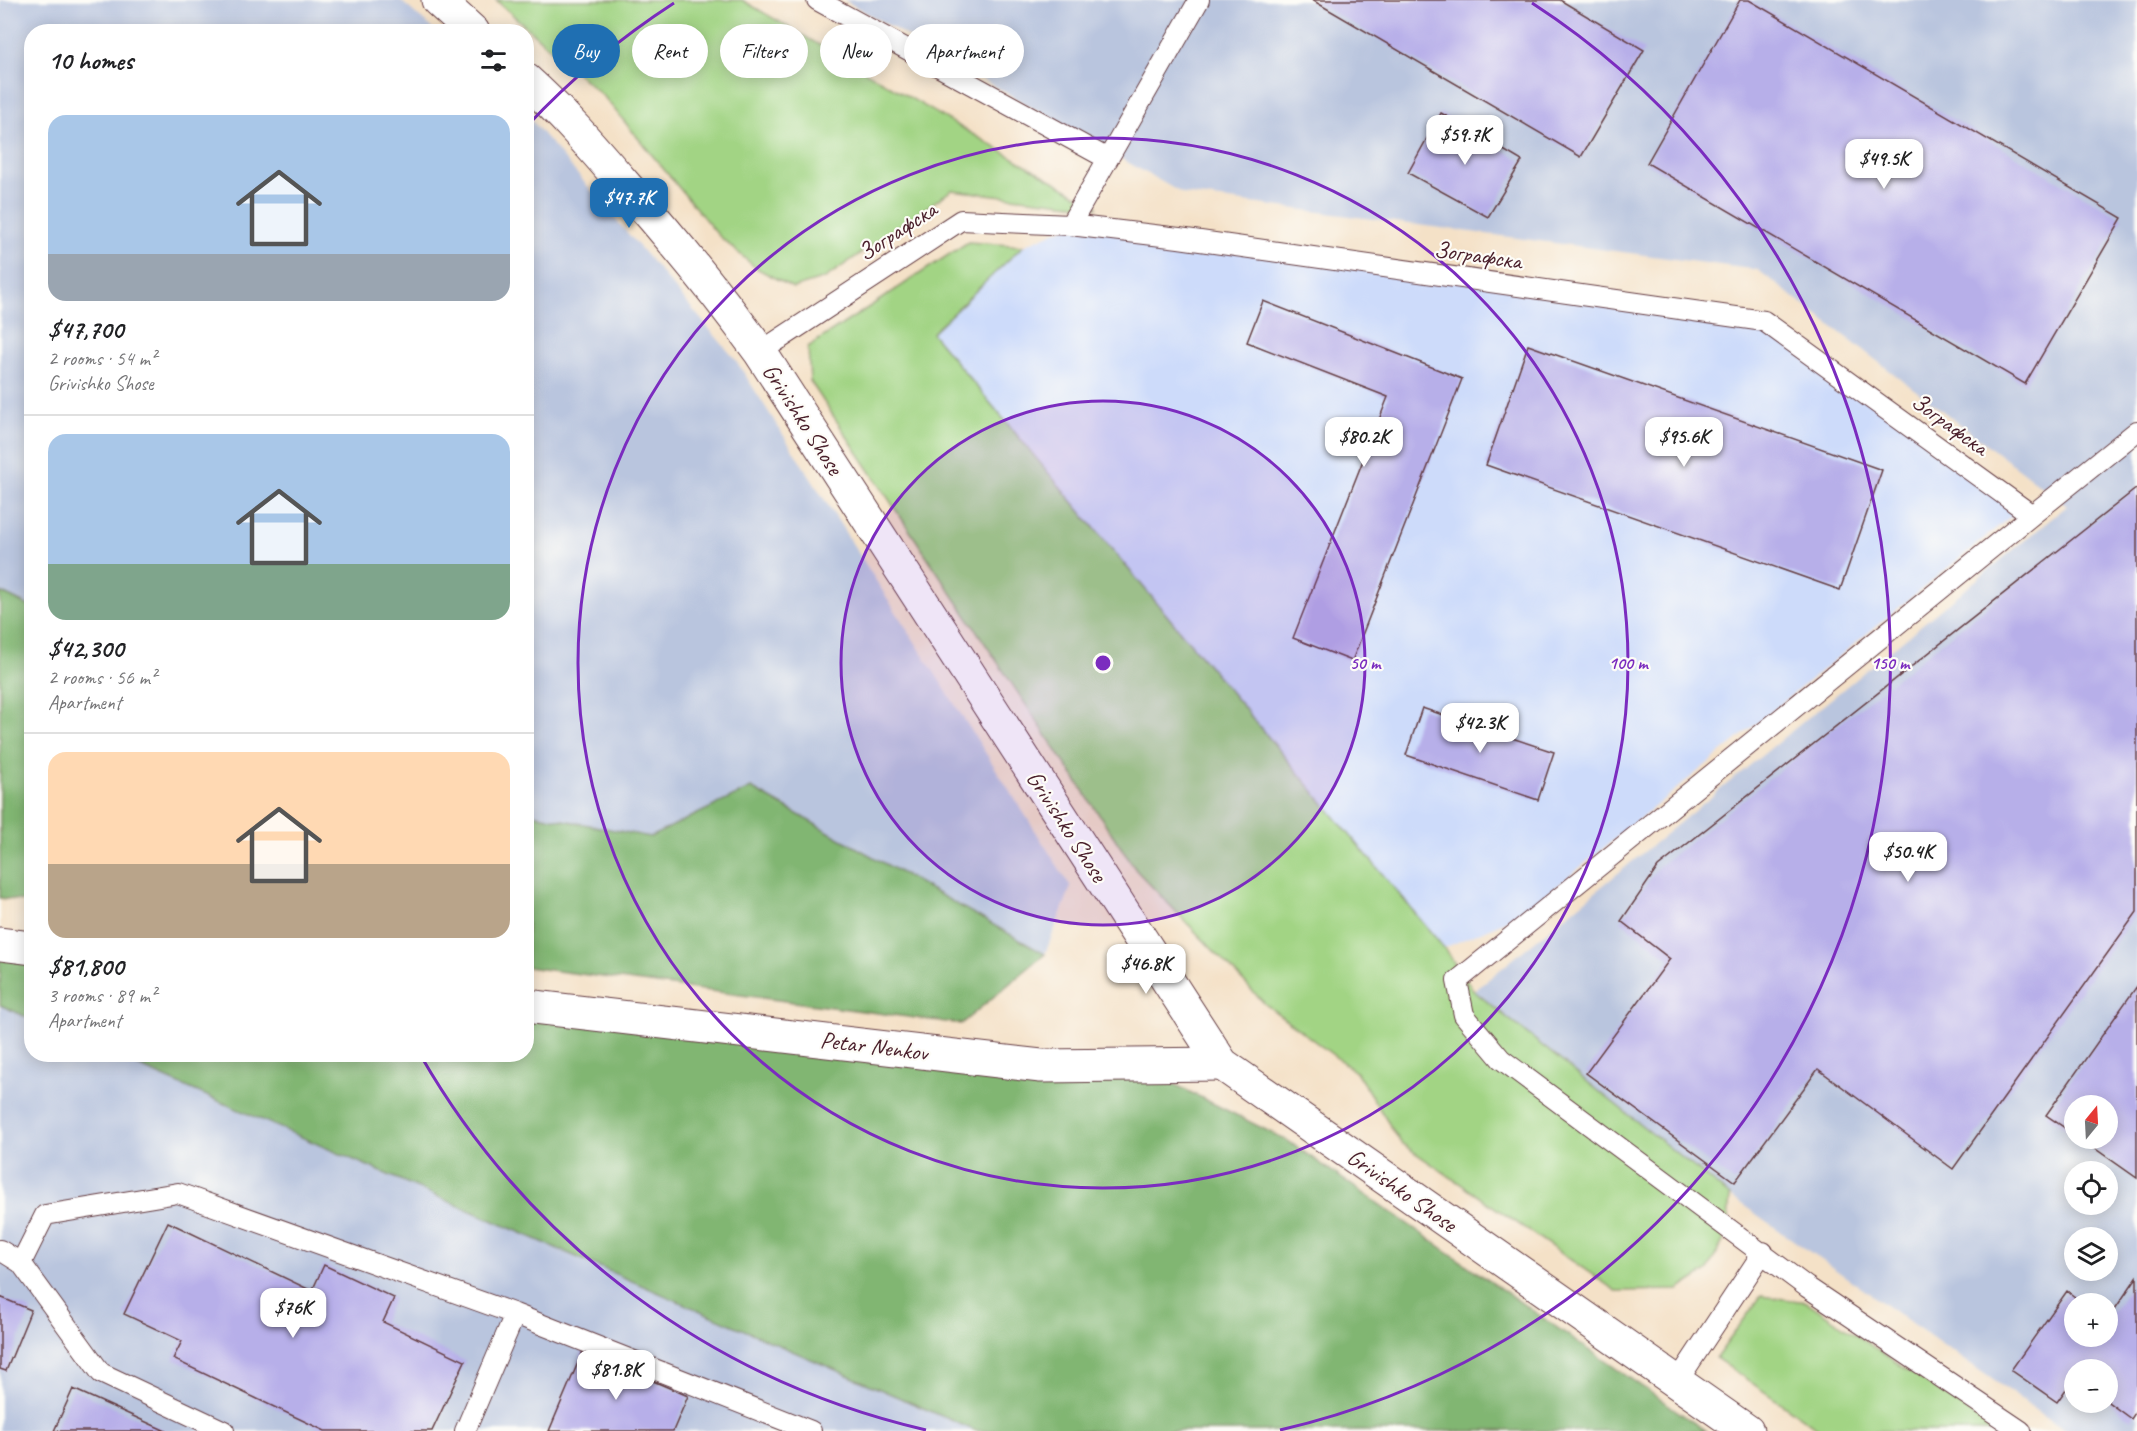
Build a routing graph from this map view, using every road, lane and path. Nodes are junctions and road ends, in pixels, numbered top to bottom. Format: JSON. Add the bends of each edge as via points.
{"nodes":[{"id":1,"x":438,"y":0,"type":"edge"},
{"id":2,"x":817,"y":0,"type":"edge"},
{"id":3,"x":1199,"y":0,"type":"edge"},
{"id":4,"x":464,"y":24,"type":"edge"},
{"id":5,"x":534,"y":87,"type":"edge"},
{"id":6,"x":1108,"y":159,"type":"junction"},
{"id":7,"x":1070,"y":225,"type":"junction"},
{"id":8,"x":760,"y":352,"type":"junction"},
{"id":9,"x":2137,"y":431,"type":"edge"},
{"id":10,"x":2031,"y":514,"type":"junction"},
{"id":11,"x":0,"y":944,"type":"edge"},
{"id":12,"x":24,"y":947,"type":"edge"},
{"id":13,"x":534,"y":1007,"type":"edge"},
{"id":14,"x":1222,"y":1064,"type":"junction"},
{"id":15,"x":0,"y":1250,"type":"edge"},
{"id":16,"x":1763,"y":1252,"type":"junction"},
{"id":17,"x":21,"y":1263,"type":"junction"},
{"id":18,"x":515,"y":1314,"type":"junction"},
{"id":19,"x":1685,"y":1371,"type":"junction"},
{"id":20,"x":224,"y":1431,"type":"edge"},
{"id":21,"x":465,"y":1431,"type":"edge"},
{"id":22,"x":811,"y":1431,"type":"edge"},
{"id":23,"x":1747,"y":1431,"type":"edge"},
{"id":24,"x":2021,"y":1431,"type":"edge"}],
"edges":[{"from":1,"to":4,"type":"street"},
{"from":2,"to":6,"type":"lane"},
{"from":3,"to":6,"type":"lane"},
{"from":5,"to":8,"type":"street","name":"Grivishko Shose","via":[[561,111],[716,291]]},
{"from":6,"to":7,"type":"lane"},
{"from":7,"to":8,"type":"lane","name":"Зографска","via":[[960,220]]},
{"from":7,"to":10,"type":"lane","name":"Зографска","via":[[1764,321]]},
{"from":8,"to":14,"type":"street","name":"Grivishko Shose"},
{"from":9,"to":10,"type":"lane"},
{"from":10,"to":16,"type":"lane","via":[[1457,981],[1464,1015],[1501,1059]]},
{"from":11,"to":12,"type":"street"},
{"from":13,"to":14,"type":"street","name":"Petar Nenkov","via":[[1041,1066]]},
{"from":14,"to":19,"type":"street","name":"Grivishko Shose"},
{"from":15,"to":17,"type":"lane"},
{"from":16,"to":19,"type":"lane"},
{"from":16,"to":24,"type":"lane","via":[[1808,1287]]},
{"from":17,"to":18,"type":"lane","via":[[45,1215],[178,1193]]},
{"from":17,"to":20,"type":"lane","via":[[101,1374]]},
{"from":18,"to":21,"type":"lane"},
{"from":18,"to":22,"type":"lane"},
{"from":19,"to":23,"type":"street","name":"Grivishko Shose"}]}
